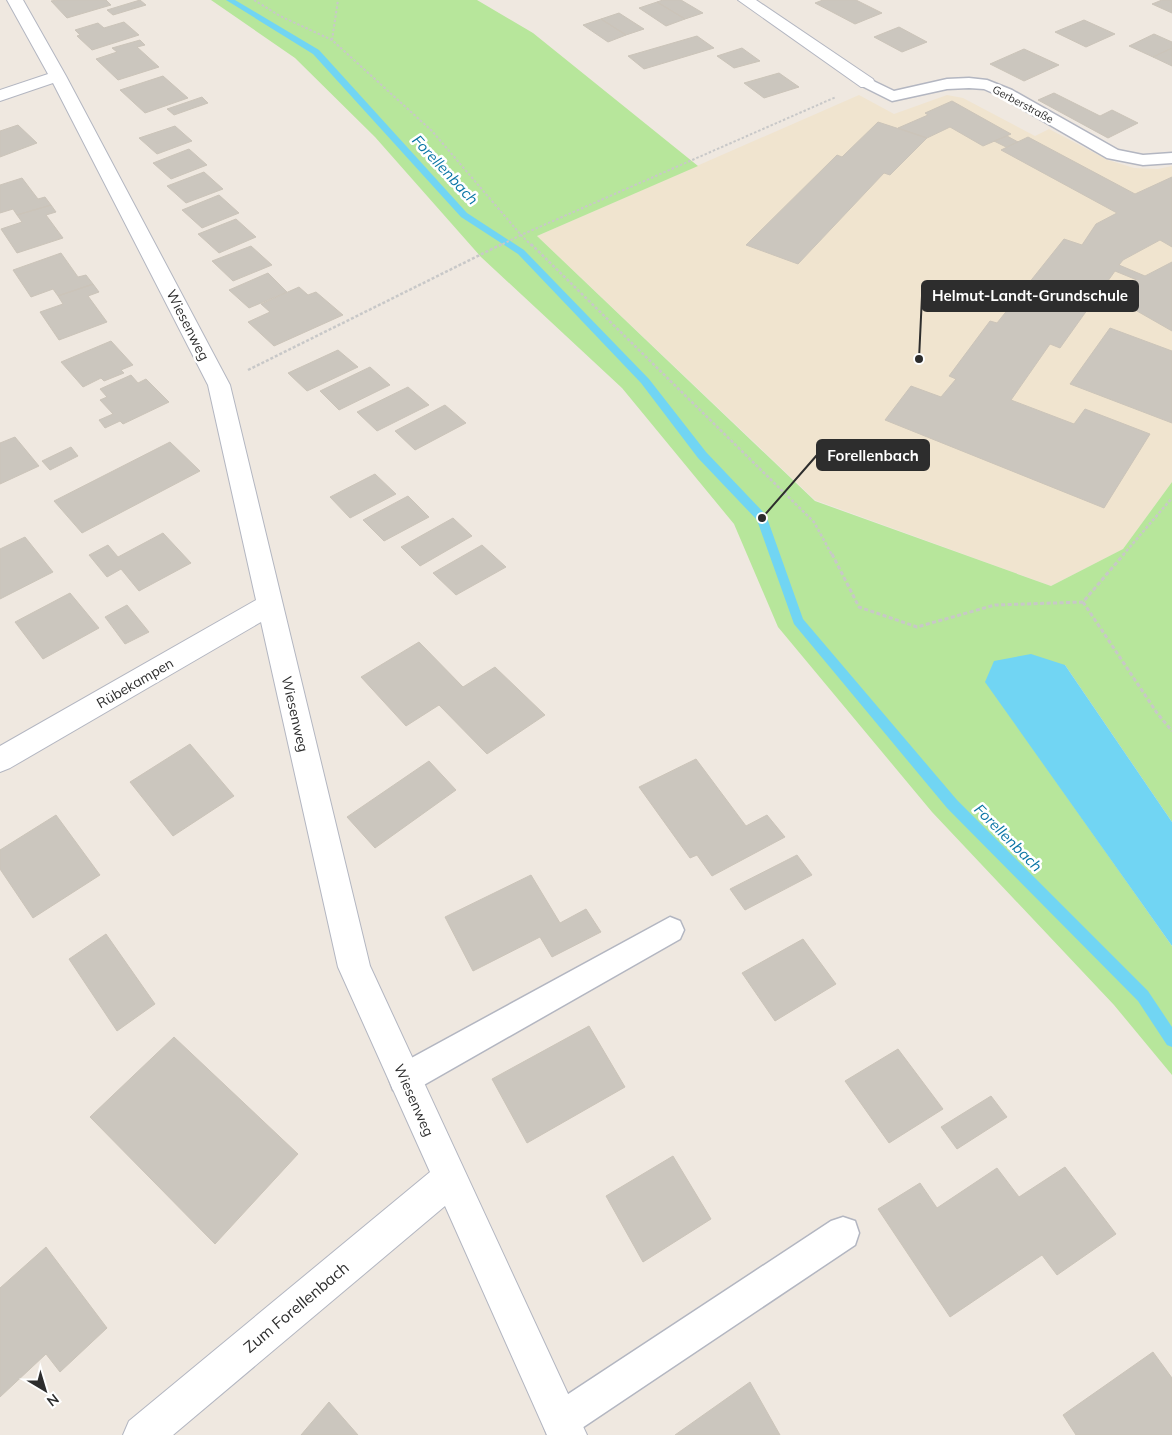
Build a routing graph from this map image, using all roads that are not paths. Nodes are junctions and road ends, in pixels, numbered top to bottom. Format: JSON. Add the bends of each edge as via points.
{"nodes":[{"id":1,"x":15,"y":0,"type":"edge"},
{"id":2,"x":746,"y":0,"type":"edge"},
{"id":3,"x":58,"y":76,"type":"junction"},
{"id":4,"x":867,"y":84,"type":"joint"},
{"id":5,"x":0,"y":96,"type":"edge"},
{"id":6,"x":1172,"y":158,"type":"edge"},
{"id":7,"x":269,"y":605,"type":"junction"},
{"id":8,"x":0,"y":760,"type":"edge"},
{"id":9,"x":670,"y":930,"type":"dead end"},
{"id":10,"x":404,"y":1078,"type":"junction"},
{"id":11,"x":449,"y":1178,"type":"junction"},
{"id":12,"x":843,"y":1233,"type":"dead end"},
{"id":13,"x":563,"y":1428,"type":"edge"},
{"id":14,"x":142,"y":1435,"type":"edge"}],
"edges":[{"from":1,"to":3,"type":"street","name":"Wiesenweg"},
{"from":2,"to":4,"type":"street","name":"Gerberstraße"},
{"from":3,"to":5,"type":"street"},
{"from":3,"to":7,"type":"street","name":"Wiesenweg","via":[[218,385]]},
{"from":4,"to":6,"type":"lane","name":"Gerberstraße","via":[[892,96],[947,84],[987,85],[1113,154],[1143,160]]},
{"from":7,"to":8,"type":"street","name":"Rübekampen"},
{"from":7,"to":10,"type":"street","name":"Wiesenweg","via":[[354,967]]},
{"from":9,"to":10,"type":"lane"},
{"from":10,"to":11,"type":"street","name":"Wiesenweg"},
{"from":11,"to":13,"type":"street","name":"Wiesenweg"},
{"from":11,"to":14,"type":"street","name":"Zum Forellenbach"},
{"from":12,"to":13,"type":"lane"}]}
